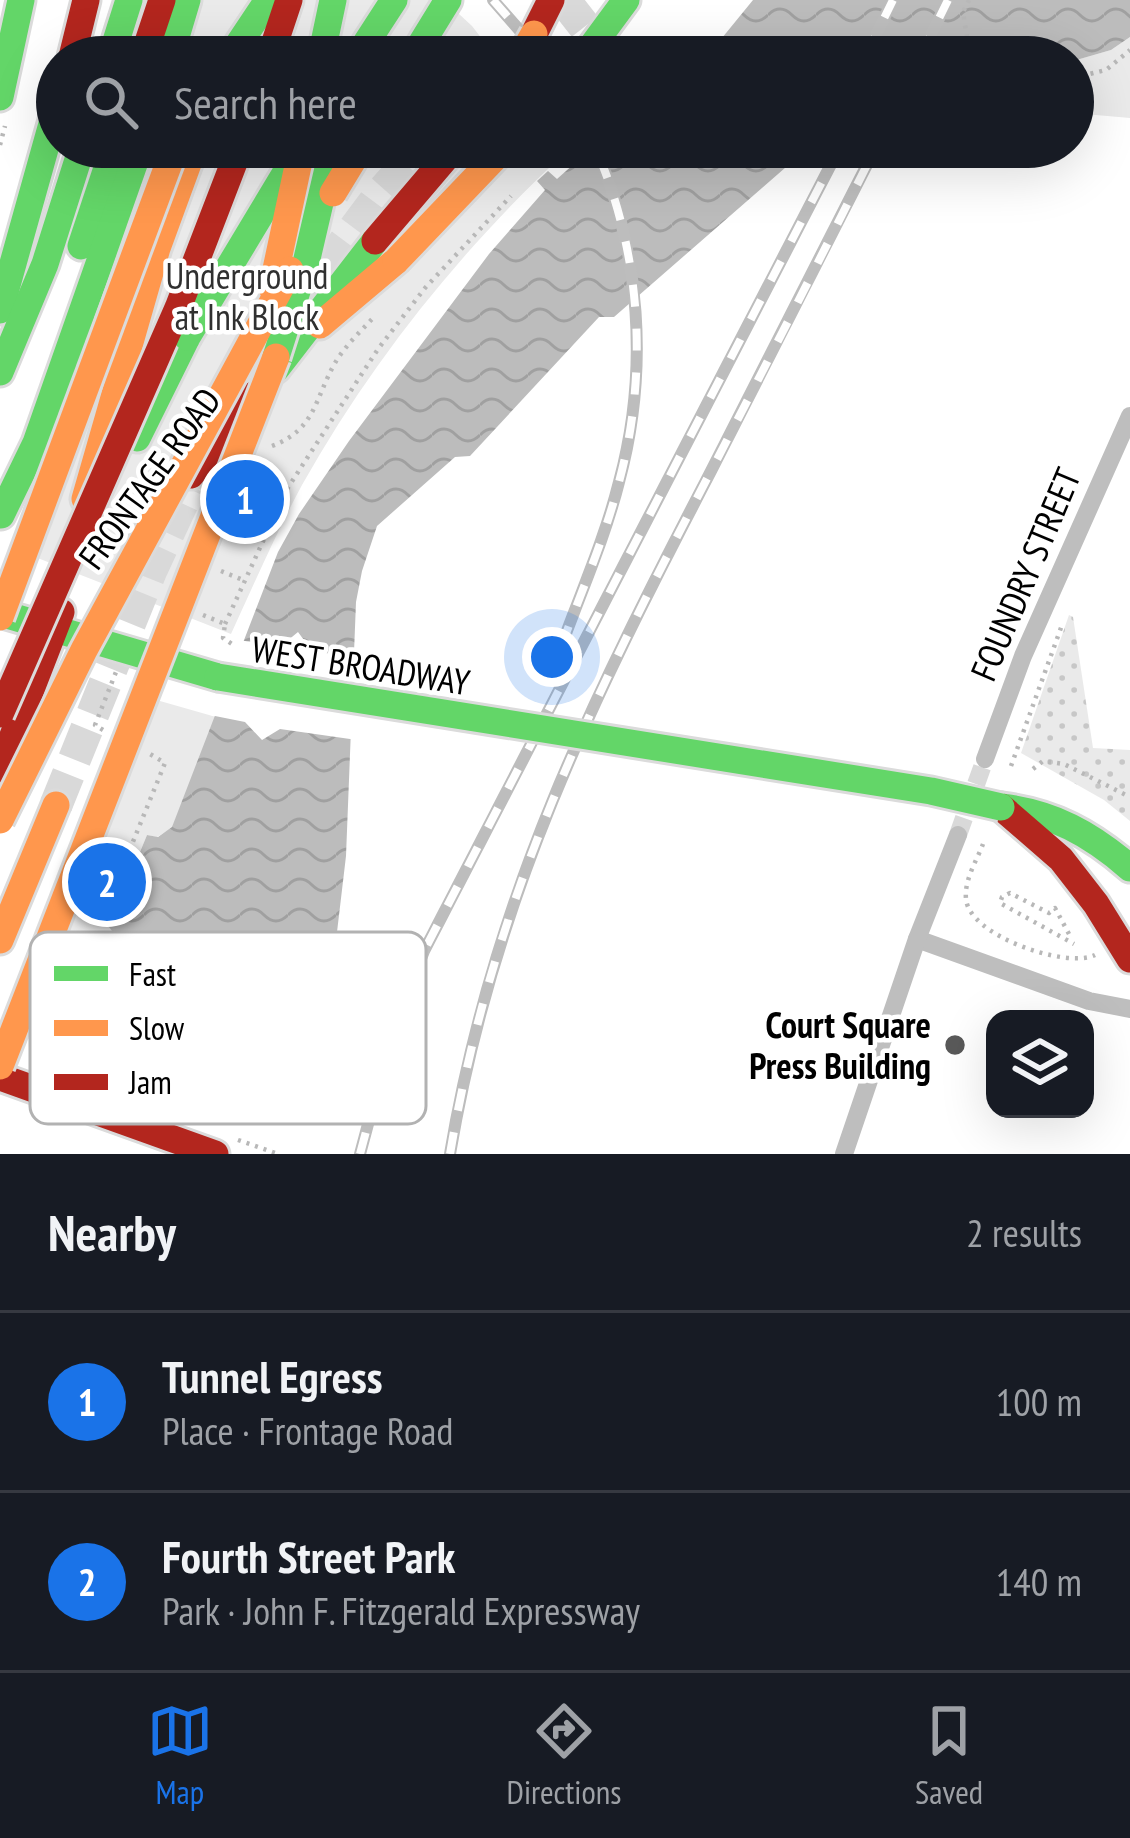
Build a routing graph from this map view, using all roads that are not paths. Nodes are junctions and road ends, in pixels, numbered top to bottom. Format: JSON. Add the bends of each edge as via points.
{"nodes":[{"id":1,"x":21,"y":0,"type":"edge"},
{"id":2,"x":86,"y":0,"type":"edge"},
{"id":3,"x":129,"y":0,"type":"edge"},
{"id":4,"x":162,"y":0,"type":"edge"},
{"id":5,"x":187,"y":0,"type":"edge"},
{"id":6,"x":247,"y":0,"type":"edge"},
{"id":7,"x":268,"y":0,"type":"edge"},
{"id":8,"x":289,"y":0,"type":"edge"},
{"id":9,"x":333,"y":0,"type":"edge"},
{"id":10,"x":362,"y":0,"type":"edge"},
{"id":11,"x":394,"y":0,"type":"edge"},
{"id":12,"x":448,"y":0,"type":"edge"},
{"id":13,"x":551,"y":0,"type":"edge"},
{"id":14,"x":626,"y":0,"type":"edge"},
{"id":15,"x":77,"y":36,"type":"edge"},
{"id":16,"x":118,"y":36,"type":"edge"},
{"id":17,"x":150,"y":36,"type":"edge"},
{"id":18,"x":176,"y":36,"type":"edge"},
{"id":19,"x":224,"y":36,"type":"edge"},
{"id":20,"x":244,"y":36,"type":"edge"},
{"id":21,"x":277,"y":36,"type":"edge"},
{"id":22,"x":325,"y":36,"type":"edge"},
{"id":23,"x":357,"y":36,"type":"edge"},
{"id":24,"x":369,"y":36,"type":"edge"},
{"id":25,"x":426,"y":36,"type":"edge"},
{"id":26,"x":532,"y":36,"type":"edge"},
{"id":27,"x":599,"y":36,"type":"edge"},
{"id":28,"x":0,"y":97,"type":"edge"},
{"id":29,"x":40,"y":168,"type":"edge"},
{"id":30,"x":75,"y":168,"type":"edge"},
{"id":31,"x":107,"y":168,"type":"edge"},
{"id":32,"x":133,"y":168,"type":"edge"},
{"id":33,"x":167,"y":168,"type":"edge"},
{"id":34,"x":187,"y":168,"type":"edge"},
{"id":35,"x":232,"y":168,"type":"edge"},
{"id":36,"x":289,"y":168,"type":"edge"},
{"id":37,"x":297,"y":168,"type":"edge"},
{"id":38,"x":327,"y":168,"type":"edge"},
{"id":39,"x":349,"y":168,"type":"edge"},
{"id":40,"x":436,"y":168,"type":"edge"},
{"id":41,"x":486,"y":168,"type":"edge"},
{"id":42,"x":0,"y":310,"type":"edge"},
{"id":43,"x":0,"y":372,"type":"edge"},
{"id":44,"x":271,"y":375,"type":"junction"},
{"id":45,"x":1130,"y":416,"type":"edge"},
{"id":46,"x":1125,"y":438,"type":"edge"},
{"id":47,"x":243,"y":454,"type":"junction"},
{"id":48,"x":0,"y":517,"type":"edge"},
{"id":49,"x":0,"y":615,"type":"edge"},
{"id":50,"x":54,"y":630,"type":"junction"},
{"id":51,"x":84,"y":639,"type":"junction"},
{"id":52,"x":0,"y":714,"type":"edge"},
{"id":53,"x":986,"y":759,"type":"tunnel mouth"},
{"id":54,"x":0,"y":769,"type":"edge"},
{"id":55,"x":0,"y":786,"type":"edge"},
{"id":56,"x":56,"y":805,"type":"tunnel mouth"},
{"id":57,"x":1001,"y":808,"type":"junction"},
{"id":58,"x":0,"y":820,"type":"edge"},
{"id":59,"x":958,"y":836,"type":"tunnel mouth"},
{"id":60,"x":1130,"y":868,"type":"edge"},
{"id":61,"x":53,"y":932,"type":"edge"},
{"id":62,"x":917,"y":939,"type":"junction"},
{"id":63,"x":0,"y":940,"type":"edge"},
{"id":64,"x":1130,"y":959,"type":"edge"},
{"id":65,"x":30,"y":990,"type":"edge"},
{"id":66,"x":1130,"y":1009,"type":"edge"},
{"id":67,"x":0,"y":1066,"type":"edge"},
{"id":68,"x":0,"y":1077,"type":"edge"},
{"id":69,"x":30,"y":1088,"type":"edge"},
{"id":70,"x":131,"y":1124,"type":"edge"},
{"id":71,"x":215,"y":1154,"type":"edge"},
{"id":72,"x":844,"y":1154,"type":"edge"}],
"edges":[{"from":1,"to":28,"type":"main road"},
{"from":2,"to":15,"type":"main road"},
{"from":3,"to":16,"type":"main road"},
{"from":4,"to":17,"type":"main road"},
{"from":5,"to":18,"type":"main road"},
{"from":6,"to":19,"type":"main road"},
{"from":7,"to":20,"type":"main road"},
{"from":8,"to":21,"type":"main road"},
{"from":9,"to":22,"type":"main road"},
{"from":10,"to":23,"type":"main road"},
{"from":11,"to":24,"type":"main road"},
{"from":12,"to":25,"type":"main road"},
{"from":13,"to":26,"type":"main road","bridge":true},
{"from":14,"to":27,"type":"main road"},
{"from":29,"to":42,"type":"main road"},
{"from":30,"to":43,"type":"main road"},
{"from":31,"to":48,"type":"main road"},
{"from":32,"to":48,"type":"main road","via":[[36,443]]},
{"from":33,"to":49,"type":"main road","bridge":true},
{"from":34,"to":50,"type":"main road","via":[[94,459]]},
{"from":35,"to":52,"type":"main road","bridge":true},
{"from":36,"to":50,"type":"main road","bridge":true,"via":[[138,434]]},
{"from":37,"to":47,"type":"main road","bridge":true,"via":[[248,383]]},
{"from":38,"to":47,"type":"main road","bridge":true},
{"from":39,"to":58,"type":"main road","bridge":true,"via":[[184,459]]},
{"from":40,"to":44,"type":"main road","bridge":true},
{"from":41,"to":44,"type":"main road","name":"FRONTAGE ROAD","bridge":true},
{"from":44,"to":51,"type":"main road","name":"FRONTAGE ROAD","via":[[171,502]]},
{"from":45,"to":46,"type":"street","name":"FOUNDRY STREET"},
{"from":46,"to":53,"type":"street","name":"FOUNDRY STREET","via":[[1023,656]]},
{"from":47,"to":61,"type":"main road","bridge":true},
{"from":49,"to":50,"type":"main road","name":"WEST BROADWAY"},
{"from":50,"to":51,"type":"main road","name":"WEST BROADWAY"},
{"from":50,"to":54,"type":"main road"},
{"from":51,"to":55,"type":"main road","name":"FRONTAGE ROAD"},
{"from":51,"to":57,"type":"main road","name":"WEST BROADWAY","bridge":true,"via":[[218,677]]},
{"from":56,"to":63,"type":"main road"},
{"from":57,"to":60,"type":"main road","name":"WEST BROADWAY","via":[[1065,820]]},
{"from":57,"to":64,"type":"main road","name":"WEST BROADWAY","via":[[1061,859]]},
{"from":59,"to":62,"type":"street"},
{"from":62,"to":66,"type":"street"},
{"from":62,"to":72,"type":"street"},
{"from":65,"to":67,"type":"main road","bridge":true},
{"from":68,"to":69,"type":"main road"},
{"from":70,"to":71,"type":"main road"}]}
